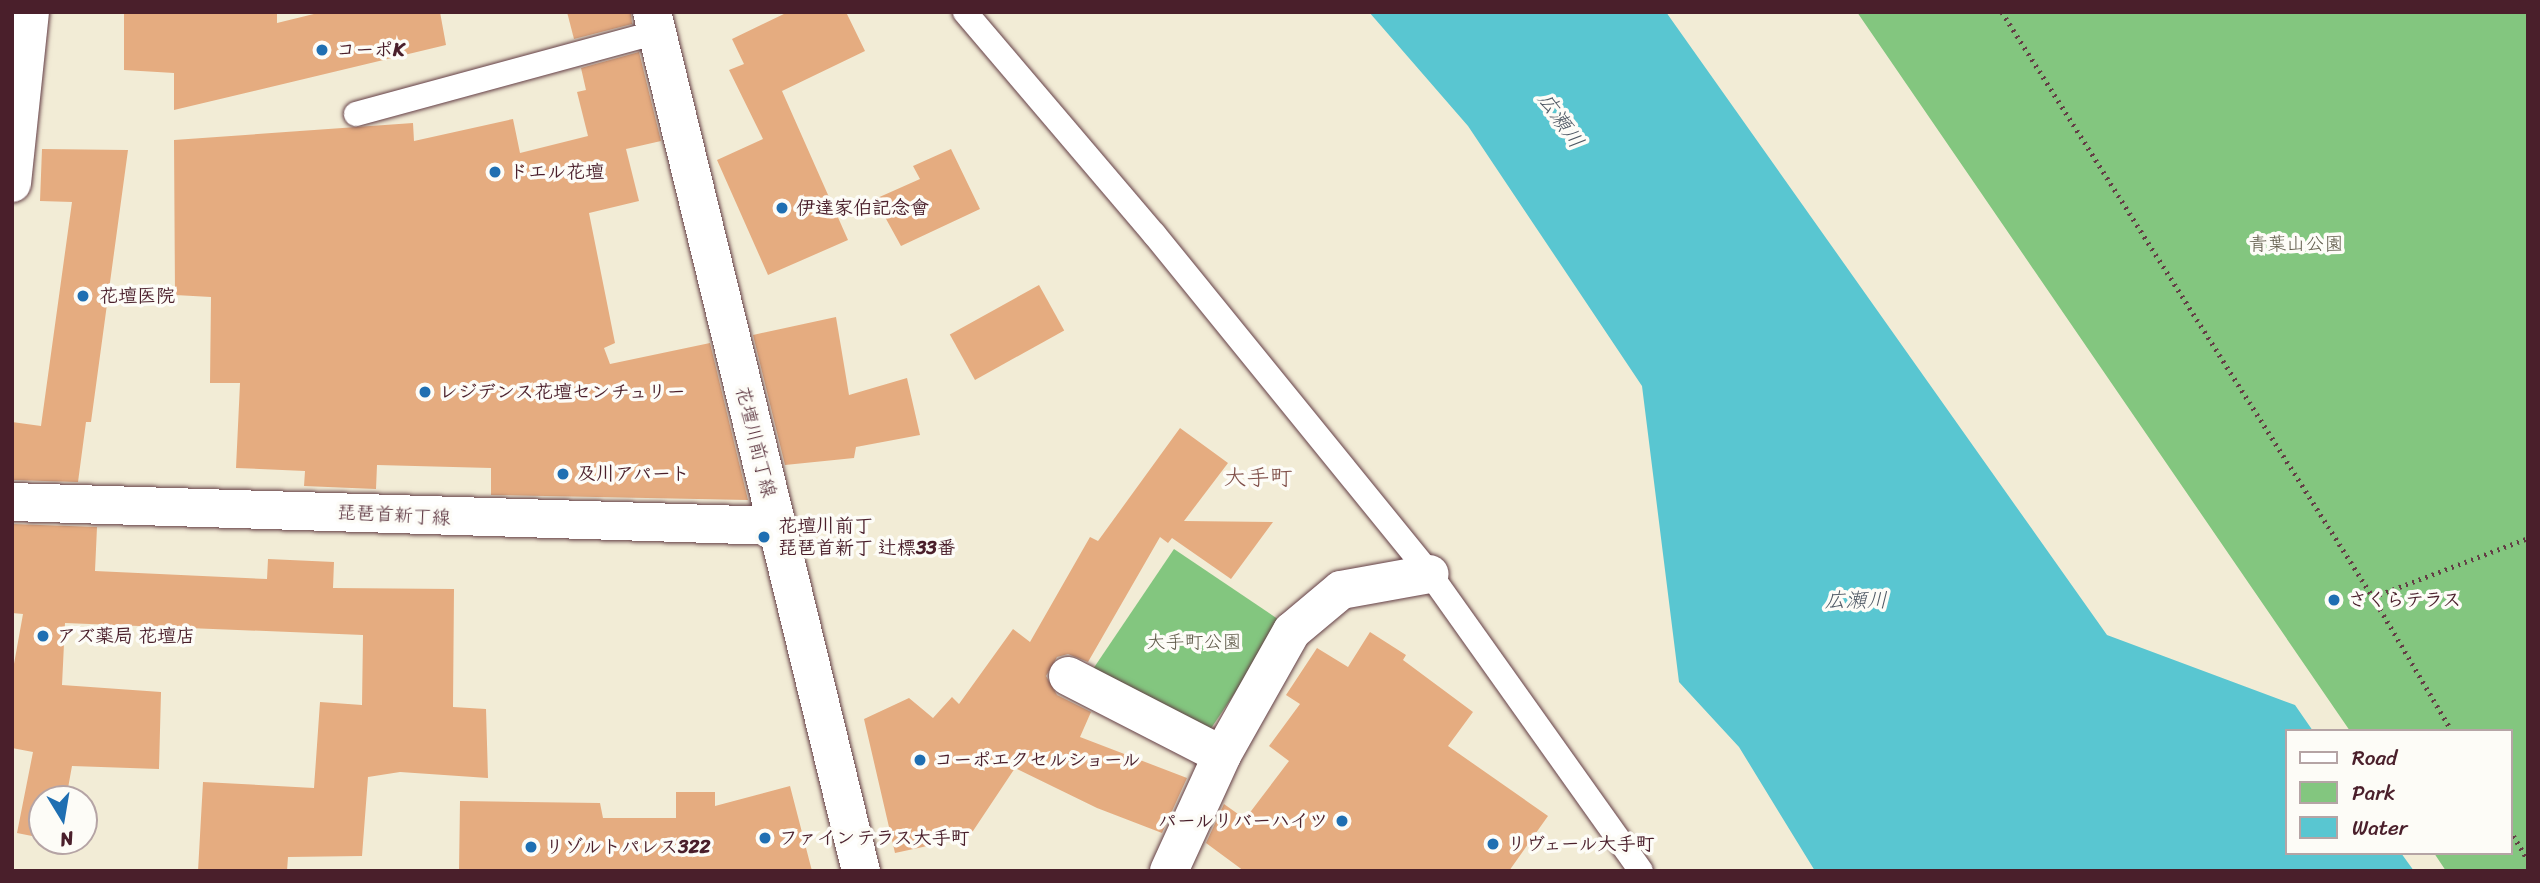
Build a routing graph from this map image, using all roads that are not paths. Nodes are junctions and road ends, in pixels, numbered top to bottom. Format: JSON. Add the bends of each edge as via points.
{"nodes":[{"id":1,"x":30,"y":12,"type":"edge"},
{"id":2,"x":965,"y":12,"type":"edge"},
{"id":3,"x":655,"y":22,"type":"edge"},
{"id":4,"x":356,"y":114,"type":"dead end"},
{"id":5,"x":12,"y":183,"type":"edge"},
{"id":6,"x":12,"y":502,"type":"edge"},
{"id":7,"x":777,"y":526,"type":"junction"},
{"id":8,"x":1430,"y":574,"type":"junction"},
{"id":9,"x":1068,"y":676,"type":"dead end"},
{"id":10,"x":1222,"y":755,"type":"junction"},
{"id":11,"x":861,"y":871,"type":"edge"},
{"id":12,"x":1169,"y":871,"type":"edge"},
{"id":13,"x":1641,"y":871,"type":"edge"}],
"edges":[{"from":1,"to":5,"type":"street"},
{"from":2,"to":8,"type":"lane","via":[[1154,234]]},
{"from":3,"to":4,"type":"lane"},
{"from":3,"to":7,"type":"street","name":"花壇川前丁線"},
{"from":6,"to":7,"type":"street","name":"琵琶首新丁線"},
{"from":7,"to":11,"type":"street","name":"花壇川前丁線"},
{"from":8,"to":10,"type":"street","via":[[1341,590],[1292,631]]},
{"from":8,"to":13,"type":"lane"},
{"from":9,"to":10,"type":"street"},
{"from":10,"to":12,"type":"street"}]}
